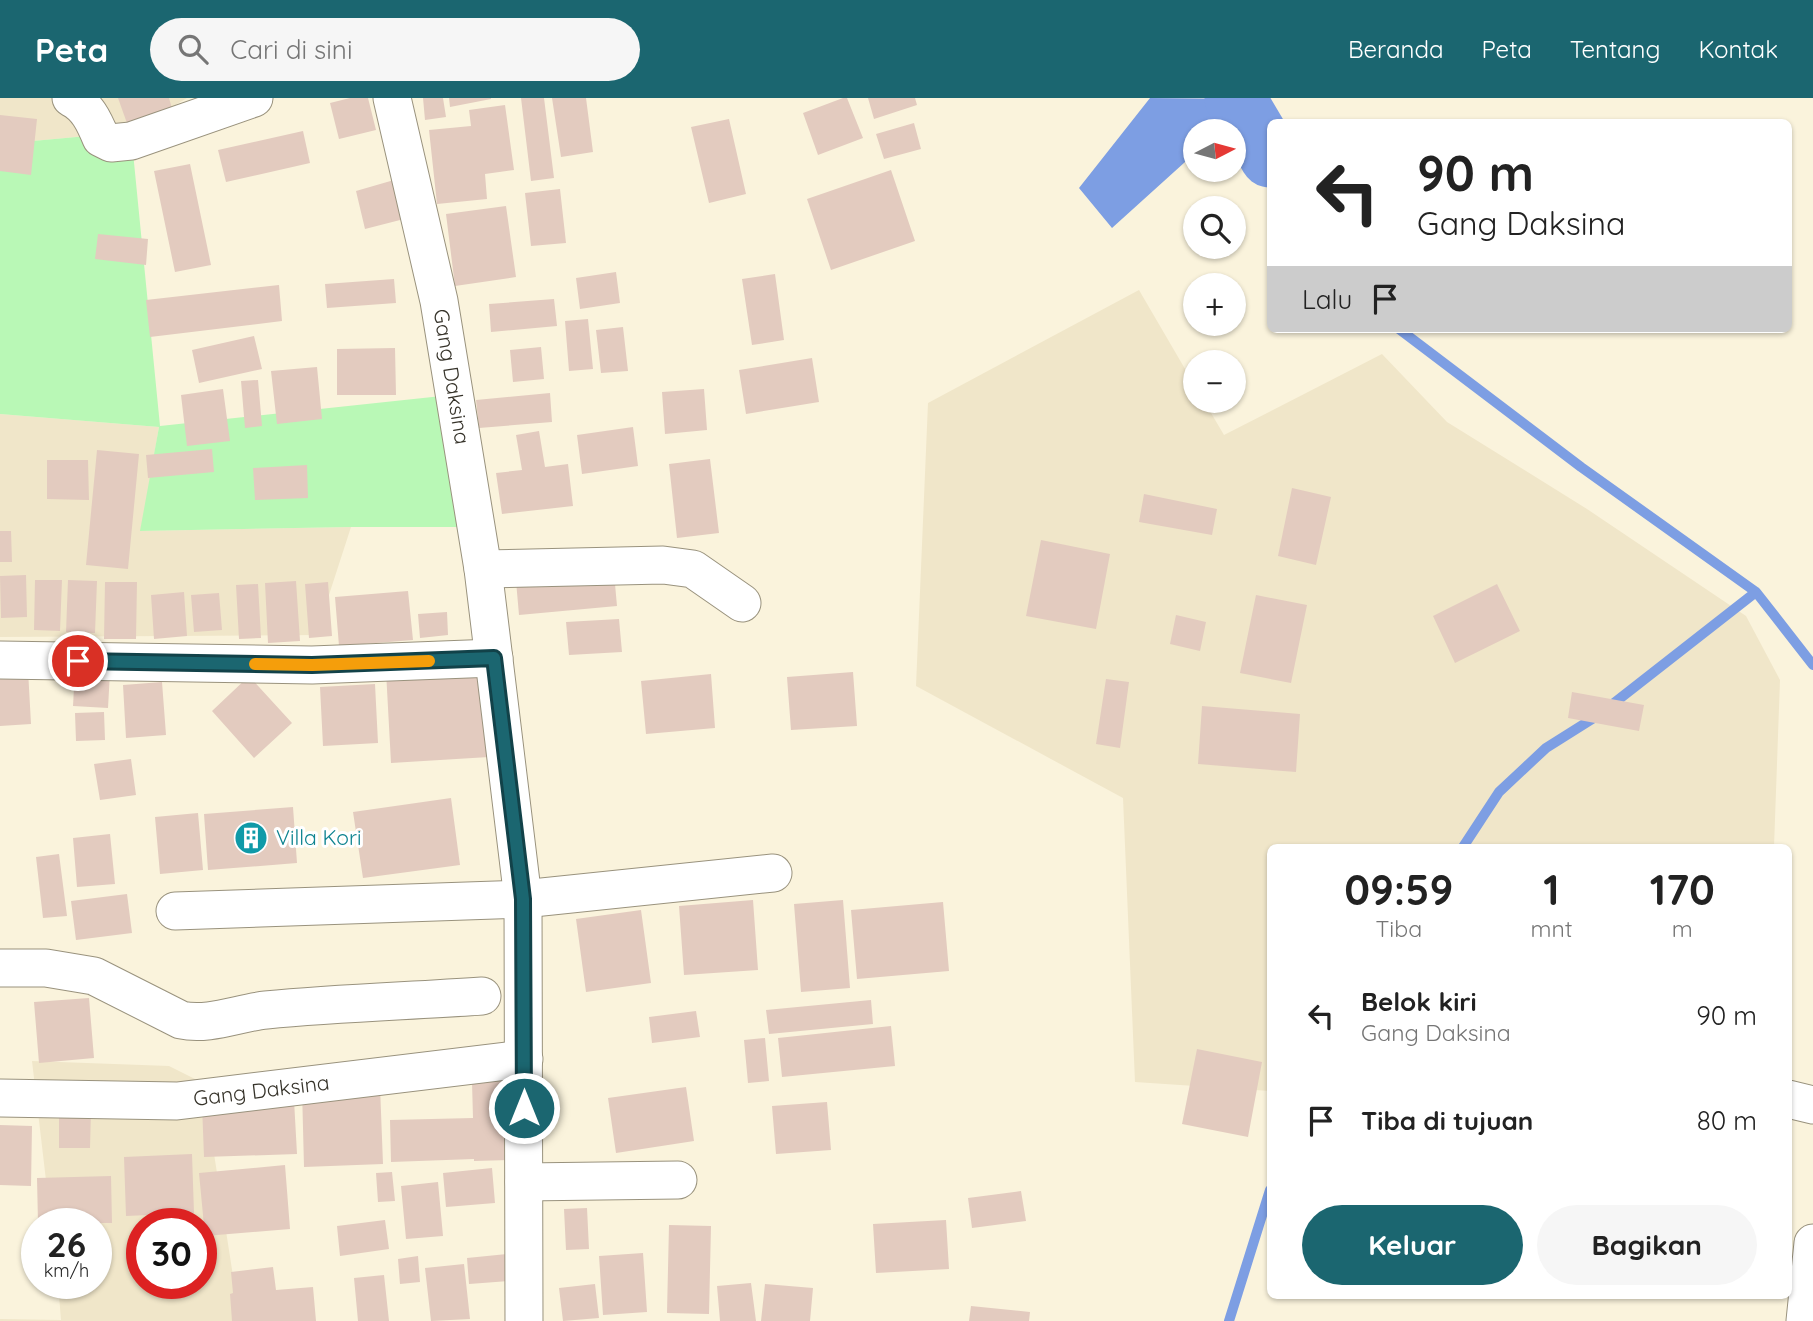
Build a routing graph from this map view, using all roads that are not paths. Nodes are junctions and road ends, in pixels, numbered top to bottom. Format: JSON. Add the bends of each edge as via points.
{"nodes":[{"id":1,"x":71,"y":98,"type":"edge"},
{"id":2,"x":254,"y":98,"type":"edge"},
{"id":3,"x":392,"y":98,"type":"edge"},
{"id":4,"x":483,"y":569,"type":"junction"},
{"id":5,"x":741,"y":603,"type":"dead end"},
{"id":6,"x":494,"y":658,"type":"junction"},
{"id":7,"x":0,"y":660,"type":"edge"},
{"id":8,"x":773,"y":873,"type":"dead end"},
{"id":9,"x":523,"y":899,"type":"junction"},
{"id":10,"x":174,"y":911,"type":"dead end"},
{"id":11,"x":0,"y":968,"type":"edge"},
{"id":12,"x":482,"y":996,"type":"dead end"},
{"id":13,"x":524,"y":1059,"type":"junction"},
{"id":14,"x":0,"y":1098,"type":"edge"},
{"id":15,"x":1792,"y":1100,"type":"edge"},
{"id":16,"x":1813,"y":1105,"type":"edge"},
{"id":17,"x":678,"y":1180,"type":"dead end"},
{"id":18,"x":524,"y":1182,"type":"junction"},
{"id":19,"x":1813,"y":1243,"type":"edge"},
{"id":20,"x":524,"y":1321,"type":"edge"},
{"id":21,"x":1805,"y":1321,"type":"edge"}],
"edges":[{"from":1,"to":2,"type":"street","via":[[94,121],[101,138],[111,143],[131,141]]},
{"from":3,"to":4,"type":"street","name":"Gang Daksina","via":[[439,300]]},
{"from":4,"to":5,"type":"street","via":[[663,565],[693,569]]},
{"from":4,"to":6,"type":"street","name":"Gang Daksina"},
{"from":6,"to":7,"type":"street","via":[[312,665]]},
{"from":6,"to":9,"type":"street","name":"Gang Daksina"},
{"from":8,"to":9,"type":"street"},
{"from":9,"to":10,"type":"street"},
{"from":9,"to":13,"type":"street","name":"Gang Daksina"},
{"from":11,"to":12,"type":"street","via":[[46,968],[94,976],[188,1022],[263,1010]]},
{"from":13,"to":14,"type":"street","name":"Gang Daksina","via":[[177,1101]]},
{"from":13,"to":18,"type":"street","name":"Gang Daksina"},
{"from":15,"to":16,"type":"street"},
{"from":17,"to":18,"type":"street"},
{"from":18,"to":20,"type":"street","name":"Gang Daksina"},
{"from":19,"to":21,"type":"street"}]}
